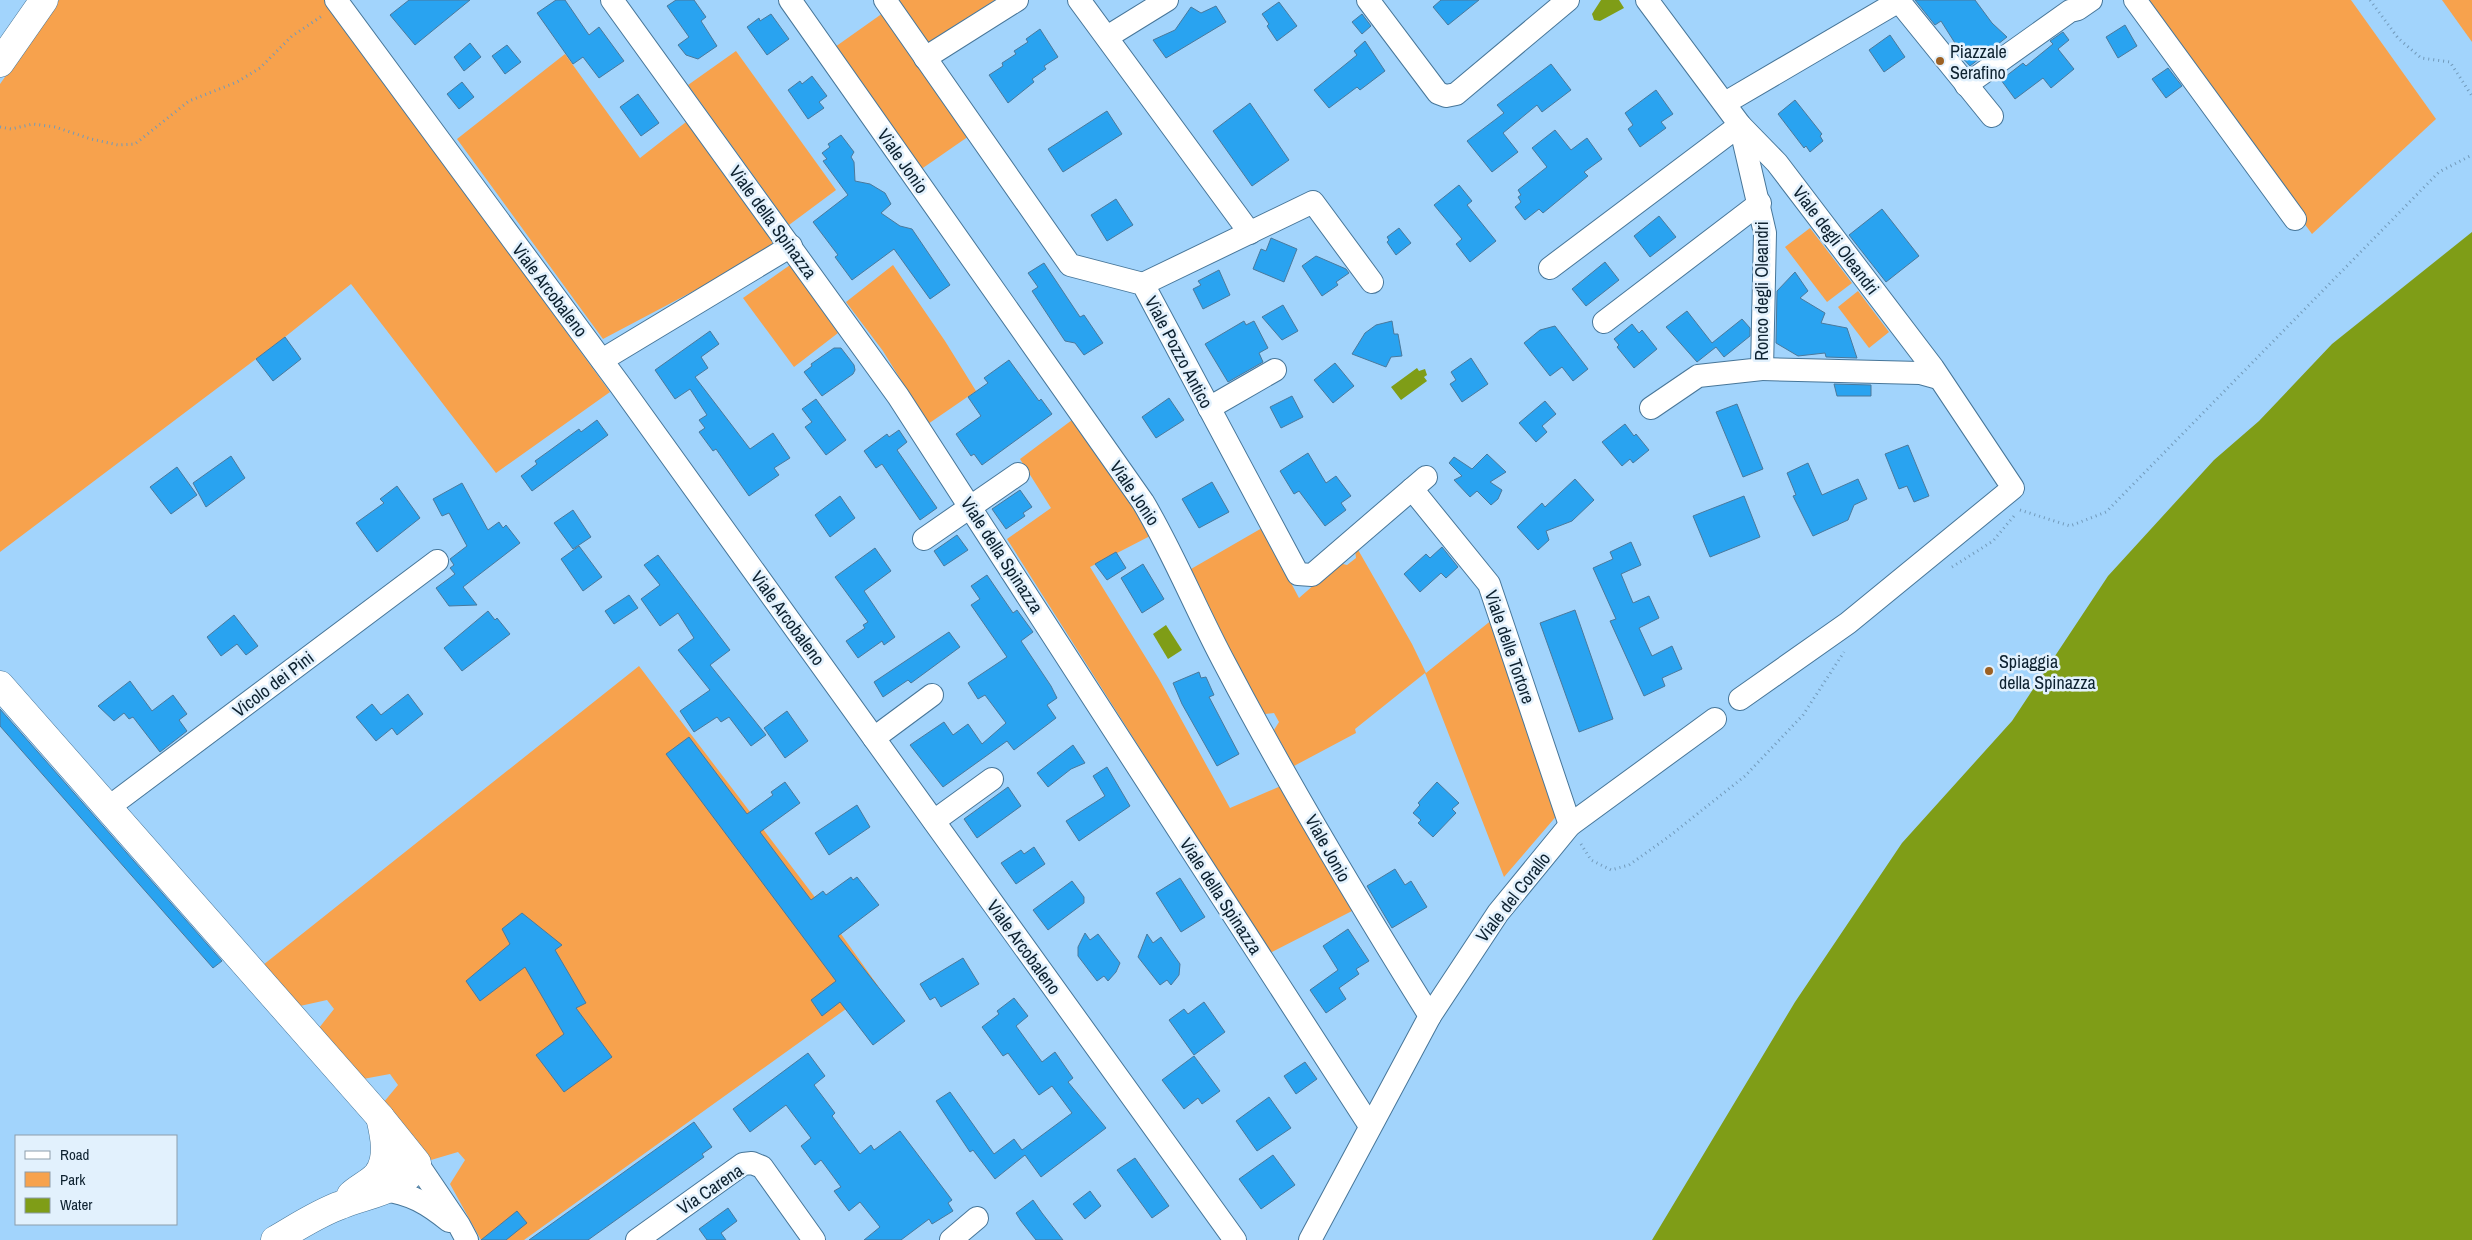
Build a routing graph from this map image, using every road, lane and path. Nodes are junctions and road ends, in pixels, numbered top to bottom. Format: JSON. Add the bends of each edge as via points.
{"nodes":[{"id":1,"x":44,"y":0,"type":"edge"},
{"id":2,"x":612,"y":0,"type":"edge"},
{"id":3,"x":790,"y":0,"type":"edge"},
{"id":4,"x":884,"y":0,"type":"edge"},
{"id":5,"x":1017,"y":0,"type":"edge"},
{"id":6,"x":1079,"y":0,"type":"edge"},
{"id":7,"x":1167,"y":0,"type":"edge"},
{"id":8,"x":1368,"y":0,"type":"edge"},
{"id":9,"x":1568,"y":0,"type":"edge"},
{"id":10,"x":1647,"y":0,"type":"edge"},
{"id":11,"x":1898,"y":0,"type":"edge"},
{"id":12,"x":2091,"y":0,"type":"edge"},
{"id":13,"x":2134,"y":0,"type":"edge"},
{"id":14,"x":2370,"y":0,"type":"edge"},
{"id":15,"x":337,"y":2,"type":"edge"},
{"id":16,"x":2066,"y":6,"type":"edge"},
{"id":17,"x":1107,"y":37,"type":"junction"},
{"id":18,"x":925,"y":58,"type":"junction"},
{"id":19,"x":0,"y":63,"type":"edge"},
{"id":20,"x":1966,"y":85,"type":"junction"},
{"id":21,"x":2472,"y":96,"type":"edge"},
{"id":22,"x":1725,"y":103,"type":"junction"},
{"id":23,"x":1992,"y":116,"type":"dead end"},
{"id":24,"x":1740,"y":125,"type":"junction"},
{"id":25,"x":0,"y":127,"type":"edge"},
{"id":26,"x":2472,"y":155,"type":"edge"},
{"id":27,"x":1760,"y":203,"type":"junction"},
{"id":28,"x":2295,"y":220,"type":"dead end"},
{"id":29,"x":1250,"y":233,"type":"junction"},
{"id":30,"x":791,"y":246,"type":"junction"},
{"id":31,"x":1550,"y":268,"type":"dead end"},
{"id":32,"x":1372,"y":282,"type":"dead end"},
{"id":33,"x":1143,"y":284,"type":"junction"},
{"id":34,"x":1604,"y":322,"type":"dead end"},
{"id":35,"x":602,"y":360,"type":"junction"},
{"id":36,"x":1762,"y":369,"type":"junction"},
{"id":37,"x":1275,"y":370,"type":"dead end"},
{"id":38,"x":1938,"y":378,"type":"junction"},
{"id":39,"x":1209,"y":408,"type":"junction"},
{"id":40,"x":1651,"y":408,"type":"dead end"},
{"id":41,"x":1018,"y":474,"type":"dead end"},
{"id":42,"x":1419,"y":483,"type":"joint"},
{"id":43,"x":970,"y":507,"type":"junction"},
{"id":44,"x":924,"y":538,"type":"dead end"},
{"id":45,"x":438,"y":561,"type":"dead end"},
{"id":46,"x":1944,"y":572,"type":"dead end"},
{"id":47,"x":1849,"y":644,"type":"dead end"},
{"id":48,"x":0,"y":685,"type":"edge"},
{"id":49,"x":932,"y":695,"type":"dead end"},
{"id":50,"x":1740,"y":699,"type":"dead end"},
{"id":51,"x":1715,"y":719,"type":"dead end"},
{"id":52,"x":874,"y":738,"type":"junction"},
{"id":53,"x":992,"y":779,"type":"dead end"},
{"id":54,"x":108,"y":807,"type":"junction"},
{"id":55,"x":934,"y":821,"type":"junction"},
{"id":56,"x":1570,"y":825,"type":"junction"},
{"id":57,"x":1430,"y":1016,"type":"junction"},
{"id":58,"x":380,"y":1116,"type":"junction"},
{"id":59,"x":1370,"y":1126,"type":"junction"},
{"id":60,"x":417,"y":1163,"type":"junction"},
{"id":61,"x":380,"y":1183,"type":"junction"},
{"id":62,"x":977,"y":1218,"type":"dead end"},
{"id":63,"x":464,"y":1235,"type":"edge"},
{"id":64,"x":275,"y":1240,"type":"edge"},
{"id":65,"x":636,"y":1240,"type":"edge"},
{"id":66,"x":814,"y":1240,"type":"edge"},
{"id":67,"x":951,"y":1240,"type":"edge"},
{"id":68,"x":1235,"y":1240,"type":"edge"},
{"id":69,"x":1310,"y":1240,"type":"edge"}],
"edges":[{"from":1,"to":19,"type":"street"},
{"from":2,"to":30,"type":"street","name":"Viale della Spinazza"},
{"from":3,"to":57,"type":"street","name":"Viale Jonio","via":[[1160,530],[1224,663],[1360,904]]},
{"from":4,"to":18,"type":"street","name":"Viale Pozzo Antico"},
{"from":5,"to":18,"type":"street"},
{"from":6,"to":17,"type":"street"},
{"from":7,"to":17,"type":"street"},
{"from":8,"to":9,"type":"street","via":[[1438,93],[1446,96],[1456,94]]},
{"from":10,"to":22,"type":"street","name":"Viale degli Oleandri"},
{"from":11,"to":20,"type":"street"},
{"from":11,"to":22,"type":"street"},
{"from":12,"to":16,"type":"street","via":[[2078,9]]},
{"from":13,"to":28,"type":"street"},
{"from":14,"to":21,"type":"path","via":[[2398,38],[2422,58],[2450,62]]},
{"from":15,"to":25,"type":"path","via":[[292,36],[260,68],[237,82],[190,101],[135,144],[91,139],[55,126]]},
{"from":15,"to":35,"type":"street","name":"Viale Arcobaleno"},
{"from":16,"to":20,"type":"street"},
{"from":17,"to":29,"type":"street"},
{"from":18,"to":33,"type":"street","name":"Viale Pozzo Antico","via":[[1070,265]]},
{"from":20,"to":23,"type":"street"},
{"from":22,"to":24,"type":"street","name":"Viale degli Oleandri"},
{"from":24,"to":27,"type":"street","name":"Ronco degli Oleandri"},
{"from":24,"to":31,"type":"street"},
{"from":24,"to":38,"type":"street","name":"Viale degli Oleandri","via":[[1777,163]]},
{"from":26,"to":46,"type":"path","via":[[2439,172],[2106,512],[2070,526],[2019,510],[1993,541]]},
{"from":27,"to":34,"type":"street"},
{"from":27,"to":36,"type":"street","name":"Ronco degli Oleandri","via":[[1765,233]]},
{"from":29,"to":32,"type":"street","via":[[1313,202]]},
{"from":29,"to":33,"type":"street"},
{"from":30,"to":35,"type":"street"},
{"from":30,"to":43,"type":"street","name":"Viale della Spinazza","via":[[898,396]]},
{"from":33,"to":39,"type":"street","name":"Viale Pozzo Antico"},
{"from":35,"to":52,"type":"street","name":"Viale Arcobaleno"},
{"from":36,"to":38,"type":"street","via":[[1920,374]]},
{"from":36,"to":40,"type":"street","name":"Ronco degli Oleandri","via":[[1698,376]]},
{"from":37,"to":39,"type":"street"},
{"from":38,"to":50,"type":"street","name":"Viale degli Oleandri","via":[[2013,488],[1848,623]]},
{"from":39,"to":42,"type":"street","name":"Viale Pozzo Antico","via":[[1298,574],[1312,575]]},
{"from":41,"to":43,"type":"street"},
{"from":42,"to":56,"type":"street","name":"Viale delle Tortore","via":[[1489,584]]},
{"from":43,"to":44,"type":"street"},
{"from":43,"to":59,"type":"street","name":"Viale della Spinazza"},
{"from":45,"to":54,"type":"street","name":"Vicolo dei Pini"},
{"from":47,"to":56,"type":"path","via":[[1803,715],[1745,776],[1629,864],[1611,870],[1591,860]]},
{"from":48,"to":54,"type":"street"},
{"from":49,"to":52,"type":"street"},
{"from":51,"to":56,"type":"street","name":"Viale del Corallo"},
{"from":52,"to":55,"type":"street","name":"Viale Arcobaleno"},
{"from":53,"to":55,"type":"street"},
{"from":54,"to":58,"type":"street"},
{"from":55,"to":68,"type":"street","name":"Viale Arcobaleno"},
{"from":56,"to":57,"type":"street","name":"Viale del Corallo","via":[[1498,913]]},
{"from":57,"to":59,"type":"street","name":"Viale del Corallo"},
{"from":58,"to":60,"type":"street"},
{"from":58,"to":61,"type":"street","via":[[385,1149]]},
{"from":59,"to":69,"type":"street","name":"Viale del Corallo"},
{"from":60,"to":61,"type":"street","via":[[408,1178]]},
{"from":60,"to":63,"type":"street"},
{"from":61,"to":63,"type":"street","via":[[418,1199]]},
{"from":61,"to":64,"type":"street"},
{"from":62,"to":67,"type":"street"},
{"from":65,"to":66,"type":"street","name":"Via Carena","via":[[743,1164],[752,1163],[762,1167]]}]}
